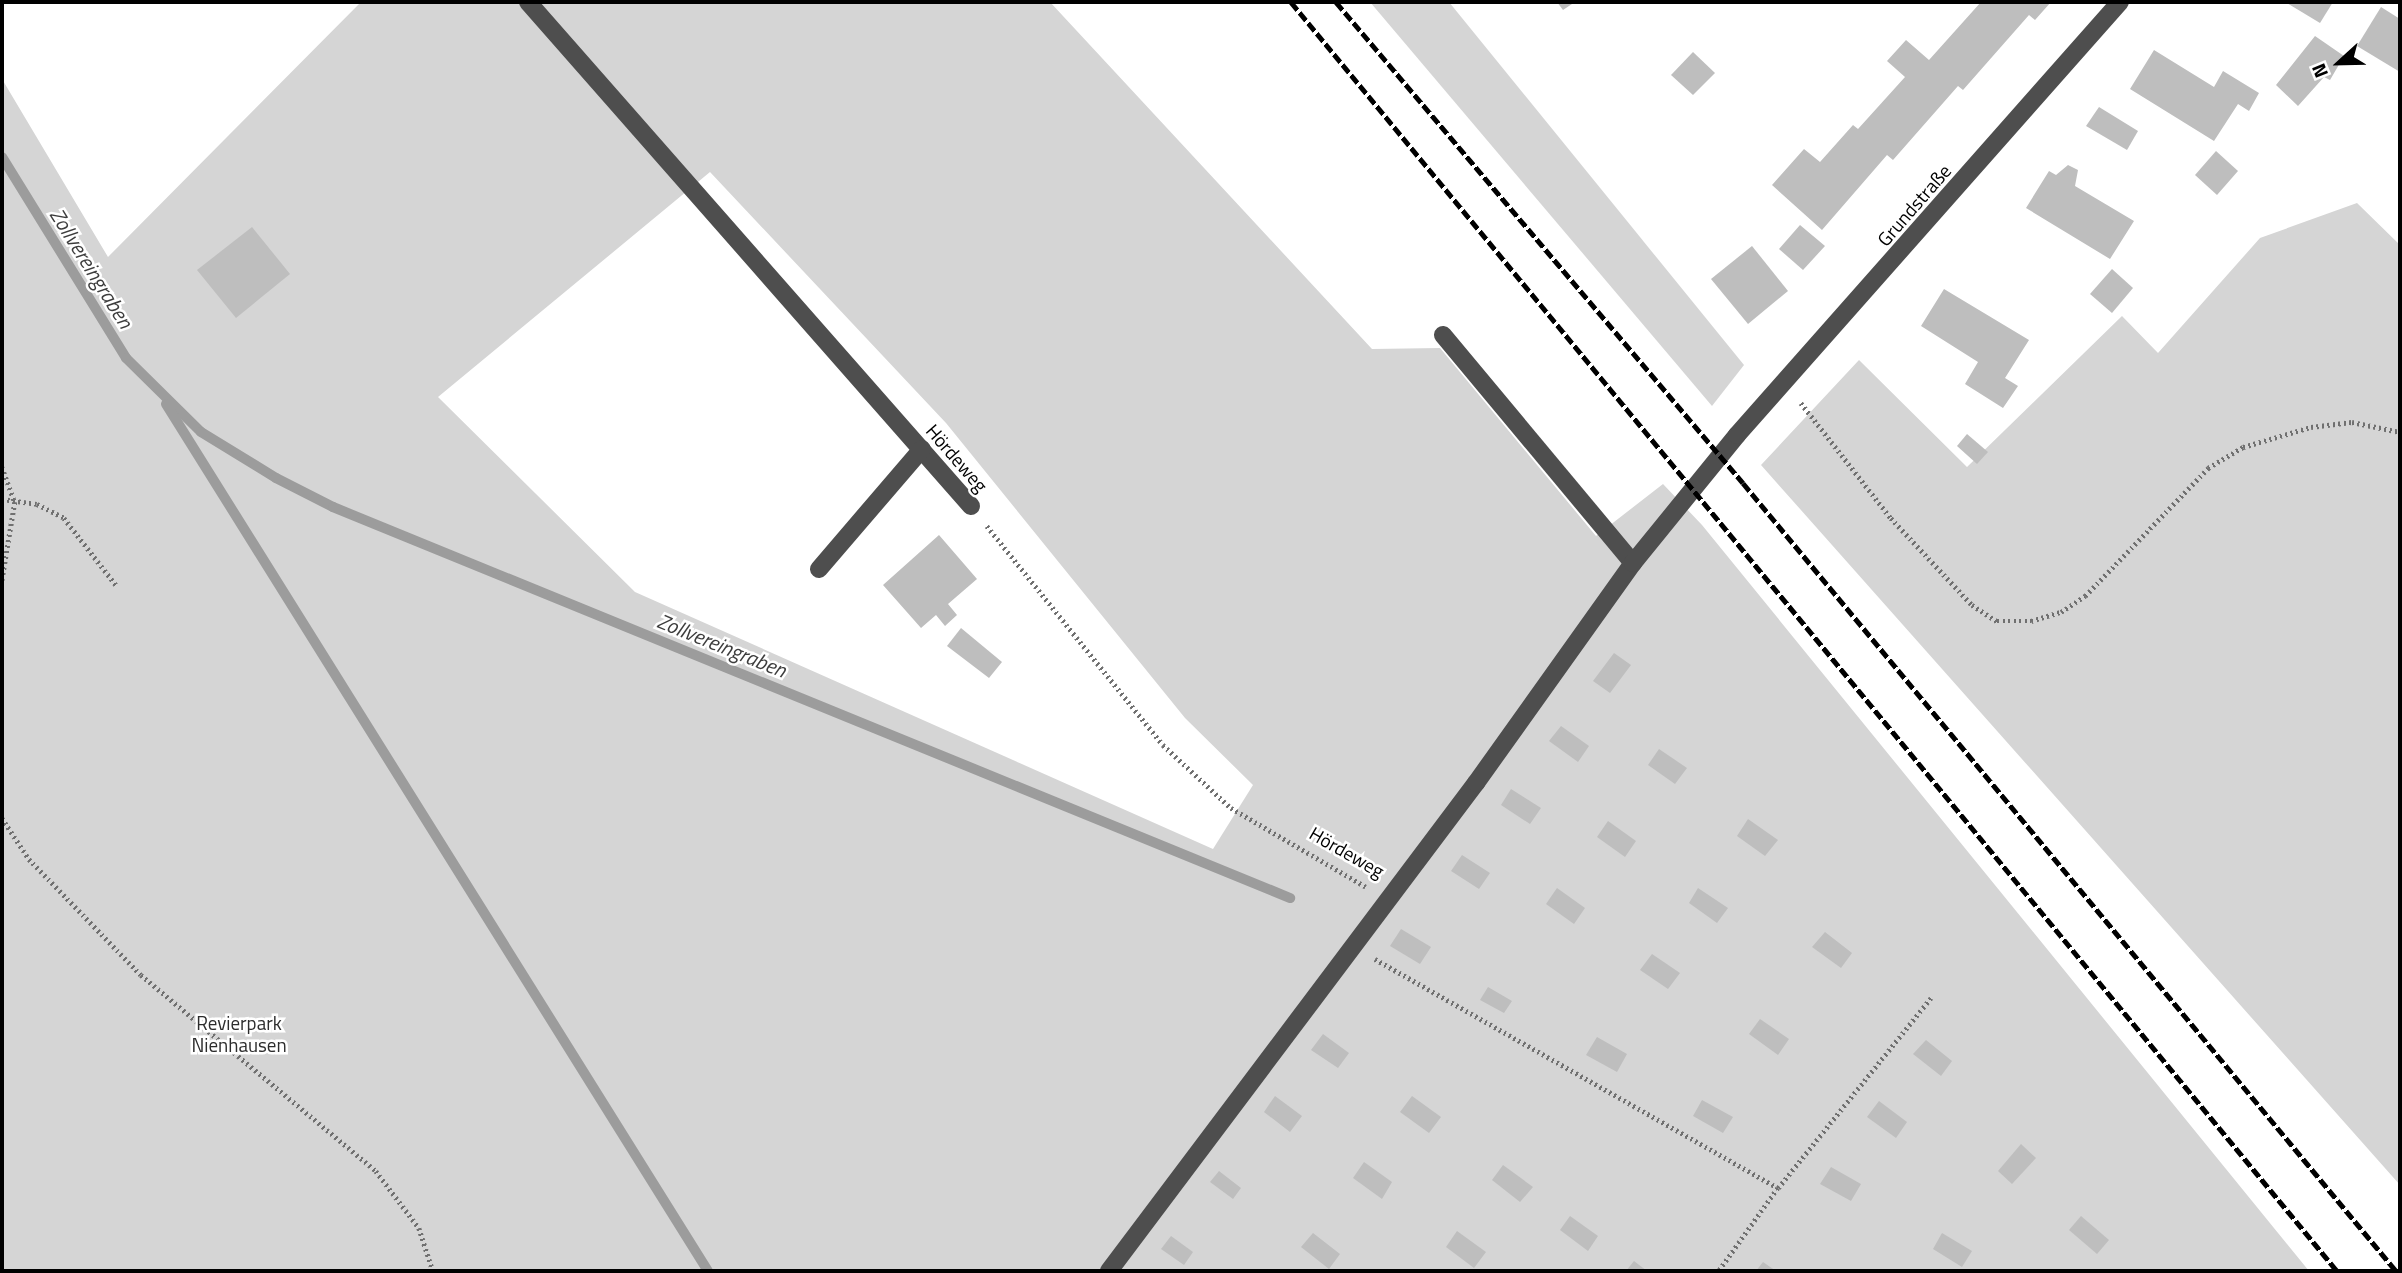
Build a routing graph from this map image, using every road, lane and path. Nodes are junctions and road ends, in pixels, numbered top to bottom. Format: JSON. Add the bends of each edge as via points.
{"nodes":[{"id":1,"x":528,"y":2,"type":"edge"},
{"id":2,"x":2120,"y":2,"type":"edge"},
{"id":3,"x":1443,"y":335,"type":"dead end"},
{"id":4,"x":1785,"y":384,"type":"junction"},
{"id":5,"x":2400,"y":432,"type":"edge"},
{"id":6,"x":922,"y":449,"type":"junction"},
{"id":7,"x":2,"y":467,"type":"edge"},
{"id":8,"x":2,"y":499,"type":"edge"},
{"id":9,"x":15,"y":502,"type":"junction"},
{"id":10,"x":971,"y":506,"type":"joint"},
{"id":11,"x":1633,"y":562,"type":"junction"},
{"id":12,"x":819,"y":569,"type":"dead end"},
{"id":13,"x":2,"y":581,"type":"edge"},
{"id":14,"x":117,"y":585,"type":"dead end"},
{"id":15,"x":2,"y":818,"type":"edge"},
{"id":16,"x":1387,"y":899,"type":"junction"},
{"id":17,"x":1353,"y":946,"type":"junction"},
{"id":18,"x":1931,"y":998,"type":"dead end"},
{"id":19,"x":1778,"y":1188,"type":"junction"},
{"id":20,"x":433,"y":1271,"type":"edge"},
{"id":21,"x":1110,"y":1271,"type":"edge"},
{"id":22,"x":1719,"y":1271,"type":"edge"}],
"edges":[{"from":1,"to":6,"type":"street","name":"Hördeweg"},
{"from":2,"to":4,"type":"street","name":"Grundstraße"},
{"from":3,"to":11,"type":"street"},
{"from":4,"to":5,"type":"path","via":[[1891,518],[1972,605],[1997,621],[2031,621],[2061,612],[2085,596],[2208,468],[2244,447],[2311,427],[2352,422]]},
{"from":4,"to":11,"type":"street","name":"Grundstraße"},
{"from":6,"to":10,"type":"street","name":"Hördeweg"},
{"from":6,"to":12,"type":"street"},
{"from":7,"to":9,"type":"path"},
{"from":8,"to":9,"type":"path"},
{"from":9,"to":13,"type":"path"},
{"from":9,"to":14,"type":"path","via":[[37,504],[64,518]]},
{"from":10,"to":16,"type":"path","name":"Hördeweg","via":[[1163,745],[1231,808]]},
{"from":11,"to":16,"type":"street","name":"Grundstraße"},
{"from":15,"to":20,"type":"path","via":[[29,859],[141,975],[376,1171],[419,1228]]},
{"from":16,"to":17,"type":"street","name":"Grundstraße"},
{"from":17,"to":19,"type":"path"},
{"from":17,"to":21,"type":"street","name":"Grundstraße"},
{"from":18,"to":19,"type":"path"},
{"from":19,"to":22,"type":"path"}]}
